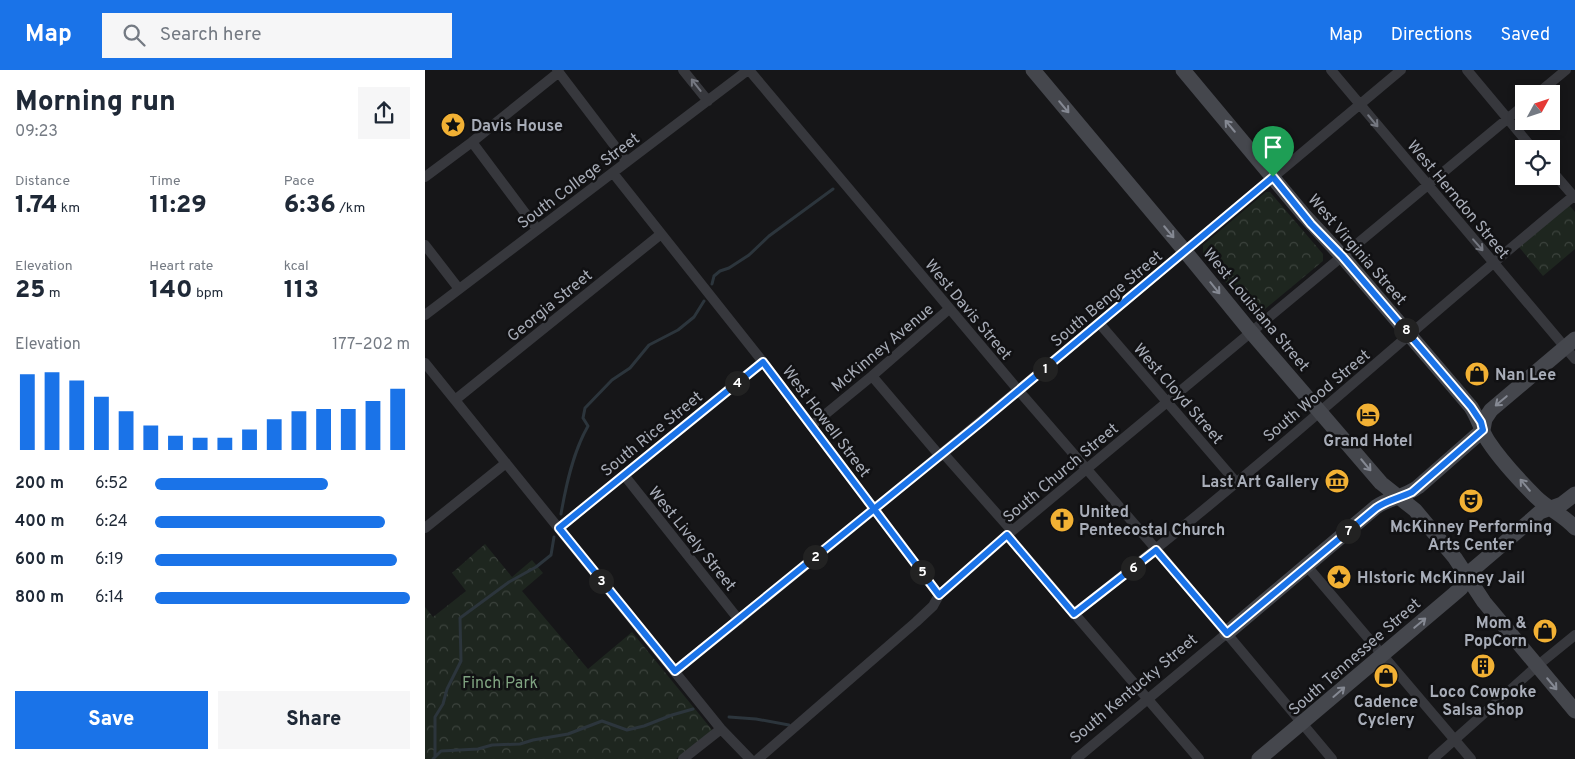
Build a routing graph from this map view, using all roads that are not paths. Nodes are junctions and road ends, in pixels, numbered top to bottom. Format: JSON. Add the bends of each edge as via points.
{"nodes":[{"id":1,"x":683,"y":70,"type":"edge"},
{"id":2,"x":749,"y":70,"type":"edge"},
{"id":3,"x":1033,"y":70,"type":"edge"},
{"id":4,"x":1183,"y":70,"type":"edge"},
{"id":5,"x":1331,"y":70,"type":"edge"},
{"id":6,"x":1401,"y":70,"type":"edge"},
{"id":7,"x":1467,"y":70,"type":"edge"},
{"id":8,"x":1566,"y":70,"type":"edge"},
{"id":9,"x":558,"y":71,"type":"edge"},
{"id":10,"x":1548,"y":85,"type":"edge"},
{"id":11,"x":708,"y":101,"type":"junction"},
{"id":12,"x":1359,"y":105,"type":"junction"},
{"id":13,"x":1515,"y":112,"type":"edge"},
{"id":14,"x":1507,"y":119,"type":"junction"},
{"id":15,"x":1525,"y":140,"type":"edge"},
{"id":16,"x":472,"y":142,"type":"junction"},
{"id":17,"x":627,"y":162,"type":"junction"},
{"id":18,"x":613,"y":173,"type":"junction"},
{"id":19,"x":425,"y":176,"type":"edge"},
{"id":20,"x":1273,"y":177,"type":"junction"},
{"id":21,"x":1560,"y":181,"type":"edge"},
{"id":22,"x":1427,"y":185,"type":"junction"},
{"id":23,"x":1574,"y":197,"type":"edge"},
{"id":24,"x":537,"y":229,"type":"junction"},
{"id":25,"x":661,"y":234,"type":"junction"},
{"id":26,"x":425,"y":245,"type":"edge"},
{"id":27,"x":1185,"y":250,"type":"junction"},
{"id":28,"x":1342,"y":256,"type":"junction"},
{"id":29,"x":1493,"y":262,"type":"junction"},
{"id":30,"x":459,"y":289,"type":"junction"},
{"id":31,"x":949,"y":309,"type":"junction"},
{"id":32,"x":425,"y":315,"type":"edge"},
{"id":33,"x":1099,"y":323,"type":"junction"},
{"id":34,"x":1251,"y":332,"type":"junction"},
{"id":35,"x":1410,"y":335,"type":"junction"},
{"id":36,"x":1572,"y":349,"type":"edge"},
{"id":37,"x":763,"y":362,"type":"junction"},
{"id":38,"x":425,"y":363,"type":"edge"},
{"id":39,"x":872,"y":376,"type":"junction"},
{"id":40,"x":1019,"y":391,"type":"junction"},
{"id":41,"x":455,"y":400,"type":"junction"},
{"id":42,"x":1168,"y":403,"type":"junction"},
{"id":43,"x":1321,"y":412,"type":"junction"},
{"id":44,"x":811,"y":426,"type":"junction"},
{"id":45,"x":1483,"y":430,"type":"junction"},
{"id":46,"x":942,"y":455,"type":"junction"},
{"id":47,"x":506,"y":463,"type":"junction"},
{"id":48,"x":1087,"y":469,"type":"junction"},
{"id":49,"x":624,"y":475,"type":"junction"},
{"id":50,"x":1236,"y":482,"type":"junction"},
{"id":51,"x":1575,"y":494,"type":"edge"},
{"id":52,"x":1400,"y":498,"type":"junction"},
{"id":53,"x":1550,"y":508,"type":"junction"},
{"id":54,"x":875,"y":510,"type":"junction"},
{"id":55,"x":425,"y":528,"type":"edge"},
{"id":56,"x":559,"y":528,"type":"junction"},
{"id":57,"x":1575,"y":528,"type":"edge"},
{"id":58,"x":1010,"y":533,"type":"junction"},
{"id":59,"x":1156,"y":550,"type":"junction"},
{"id":60,"x":1306,"y":565,"type":"junction"},
{"id":61,"x":1467,"y":576,"type":"junction"},
{"id":62,"x":939,"y":595,"type":"junction"},
{"id":63,"x":1074,"y":614,"type":"junction"},
{"id":64,"x":739,"y":620,"type":"junction"},
{"id":65,"x":1227,"y":633,"type":"junction"},
{"id":66,"x":1575,"y":636,"type":"edge"},
{"id":67,"x":1382,"y":654,"type":"junction"},
{"id":68,"x":1537,"y":666,"type":"junction"},
{"id":69,"x":675,"y":671,"type":"junction"},
{"id":70,"x":1148,"y":700,"type":"junction"},
{"id":71,"x":1575,"y":711,"type":"edge"},
{"id":72,"x":1302,"y":724,"type":"junction"},
{"id":73,"x":721,"y":729,"type":"junction"},
{"id":74,"x":1455,"y":740,"type":"junction"},
{"id":75,"x":683,"y":759,"type":"edge"},
{"id":76,"x":749,"y":759,"type":"edge"},
{"id":77,"x":758,"y":759,"type":"edge"},
{"id":78,"x":1076,"y":759,"type":"edge"},
{"id":79,"x":1199,"y":759,"type":"edge"},
{"id":80,"x":1259,"y":759,"type":"edge"},
{"id":81,"x":1332,"y":759,"type":"edge"},
{"id":82,"x":1433,"y":759,"type":"edge"},
{"id":83,"x":1471,"y":759,"type":"edge"}],
"edges":[{"from":11,"to":1,"type":"street","one_way":true},
{"from":2,"to":11,"type":"street","name":"South College Street"},
{"from":2,"to":31,"type":"street","name":"West Davis Street"},
{"from":3,"to":27,"type":"main road","name":"West Louisiana Street","one_way":true},
{"from":20,"to":4,"type":"main road","name":"West Virginia Street","one_way":true},
{"from":5,"to":12,"type":"street","name":"West Herndon Street"},
{"from":6,"to":12,"type":"street","name":"South Benge Street"},
{"from":7,"to":14,"type":"street"},
{"from":8,"to":10,"type":"street"},
{"from":9,"to":16,"type":"street"},
{"from":9,"to":17,"type":"street"},
{"from":11,"to":17,"type":"street","name":"South College Street"},
{"from":12,"to":20,"type":"street","name":"South Benge Street"},
{"from":12,"to":22,"type":"street","name":"West Herndon Street","one_way":true},
{"from":13,"to":14,"type":"street","name":"South Church Street"},
{"from":14,"to":15,"type":"street"},
{"from":14,"to":22,"type":"street","name":"South Church Street"},
{"from":16,"to":19,"type":"street"},
{"from":16,"to":24,"type":"street"},
{"from":17,"to":18,"type":"street","name":"South College Street"},
{"from":18,"to":24,"type":"street","name":"South College Street"},
{"from":18,"to":25,"type":"street","name":"West Howell Street"},
{"from":20,"to":27,"type":"street","name":"South Benge Street"},
{"from":20,"to":28,"type":"main road","name":"West Virginia Street"},
{"from":21,"to":23,"type":"street"},
{"from":22,"to":28,"type":"street","name":"South Church Street"},
{"from":22,"to":29,"type":"street","name":"West Herndon Street","one_way":true},
{"from":23,"to":29,"type":"street","name":"South Wood Street"},
{"from":24,"to":30,"type":"street","name":"South College Street"},
{"from":25,"to":37,"type":"street","name":"West Howell Street"},
{"from":25,"to":41,"type":"street","name":"Georgia Street"},
{"from":26,"to":30,"type":"street"},
{"from":27,"to":33,"type":"street","name":"South Benge Street"},
{"from":27,"to":34,"type":"main road","name":"West Louisiana Street","one_way":true},
{"from":28,"to":34,"type":"street","name":"South Church Street"},
{"from":28,"to":35,"type":"main road","name":"West Virginia Street"},
{"from":29,"to":35,"type":"street","name":"South Wood Street"},
{"from":29,"to":36,"type":"street","name":"West Herndon Street"},
{"from":30,"to":32,"type":"street","name":"South College Street"},
{"from":31,"to":39,"type":"street","name":"McKinney Avenue"},
{"from":31,"to":40,"type":"street","name":"West Davis Street"},
{"from":33,"to":40,"type":"street","name":"South Benge Street"},
{"from":33,"to":42,"type":"street","name":"West Cloyd Street"},
{"from":34,"to":42,"type":"street","name":"South Church Street"},
{"from":34,"to":43,"type":"main road","name":"West Louisiana Street"},
{"from":35,"to":43,"type":"street","name":"South Wood Street"},
{"from":35,"to":45,"type":"main road","name":"West Virginia Street","via":[[1471,407]]},
{"from":36,"to":45,"type":"main road","one_way":true,"via":[[1491,410]]},
{"from":37,"to":44,"type":"street","name":"West Howell Street"},
{"from":37,"to":49,"type":"street","name":"South Rice Street"},
{"from":38,"to":41,"type":"street"},
{"from":39,"to":44,"type":"street","name":"McKinney Avenue"},
{"from":39,"to":46,"type":"street"},
{"from":40,"to":46,"type":"street","name":"South Benge Street"},
{"from":40,"to":48,"type":"street","name":"West Davis Street"},
{"from":41,"to":47,"type":"street"},
{"from":42,"to":48,"type":"street","name":"South Church Street"},
{"from":42,"to":50,"type":"street","name":"West Cloyd Street"},
{"from":43,"to":50,"type":"street","name":"South Wood Street"},
{"from":43,"to":52,"type":"main road","name":"West Louisiana Street","one_way":true,"via":[[1381,483]]},
{"from":44,"to":54,"type":"street","name":"West Howell Street"},
{"from":45,"to":52,"type":"main road","name":"South Kentucky Street"},
{"from":53,"to":45,"type":"main road","name":"West Virginia Street","one_way":true,"via":[[1533,494],[1492,447]]},
{"from":46,"to":54,"type":"street","name":"South Benge Street"},
{"from":46,"to":58,"type":"street"},
{"from":47,"to":55,"type":"street"},
{"from":47,"to":56,"type":"street"},
{"from":48,"to":58,"type":"street","name":"South Church Street"},
{"from":48,"to":59,"type":"street","name":"West Davis Street"},
{"from":49,"to":56,"type":"street","name":"South Rice Street"},
{"from":49,"to":64,"type":"street","name":"West Lively Street"},
{"from":50,"to":59,"type":"street","name":"South Wood Street"},
{"from":51,"to":53,"type":"main road","name":"South Tennessee Street"},
{"from":52,"to":60,"type":"main road","name":"South Kentucky Street","via":[[1381,504]]},
{"from":52,"to":61,"type":"main road","name":"West Louisiana Street","via":[[1415,510]]},
{"from":53,"to":57,"type":"main road","name":"West Virginia Street"},
{"from":53,"to":61,"type":"main road","name":"South Tennessee Street","via":[[1540,512]]},
{"from":54,"to":62,"type":"street","name":"West Howell Street"},
{"from":54,"to":64,"type":"street","name":"South Benge Street"},
{"from":56,"to":69,"type":"street"},
{"from":58,"to":62,"type":"street","name":"South Church Street"},
{"from":58,"to":63,"type":"street","via":[[1028,560]]},
{"from":59,"to":63,"type":"street","name":"South Wood Street"},
{"from":59,"to":65,"type":"street","name":"West Davis Street"},
{"from":60,"to":65,"type":"main road","name":"South Kentucky Street"},
{"from":60,"to":67,"type":"street"},
{"from":67,"to":61,"type":"main road","name":"South Tennessee Street","one_way":true,"via":[[1461,588]]},
{"from":61,"to":68,"type":"main road","name":"West Louisiana Street","via":[[1484,602]]},
{"from":62,"to":77,"type":"street","name":"South Church Street","via":[[933,606],[916,622]]},
{"from":63,"to":70,"type":"street"},
{"from":64,"to":69,"type":"street","name":"South Benge Street"},
{"from":65,"to":70,"type":"street","name":"South Kentucky Street"},
{"from":65,"to":72,"type":"street","name":"West Davis Street"},
{"from":66,"to":68,"type":"street"},
{"from":72,"to":67,"type":"main road","name":"South Tennessee Street","one_way":true},
{"from":67,"to":74,"type":"street"},
{"from":68,"to":71,"type":"main road","name":"West Louisiana Street","one_way":true},
{"from":68,"to":74,"type":"street"},
{"from":69,"to":73,"type":"street"},
{"from":70,"to":78,"type":"street","name":"South Kentucky Street"},
{"from":70,"to":79,"type":"street"},
{"from":72,"to":80,"type":"main road","name":"South Tennessee Street"},
{"from":72,"to":81,"type":"street","name":"West Davis Street"},
{"from":73,"to":75,"type":"street"},
{"from":73,"to":76,"type":"street"},
{"from":74,"to":82,"type":"street"},
{"from":74,"to":83,"type":"street"}]}
